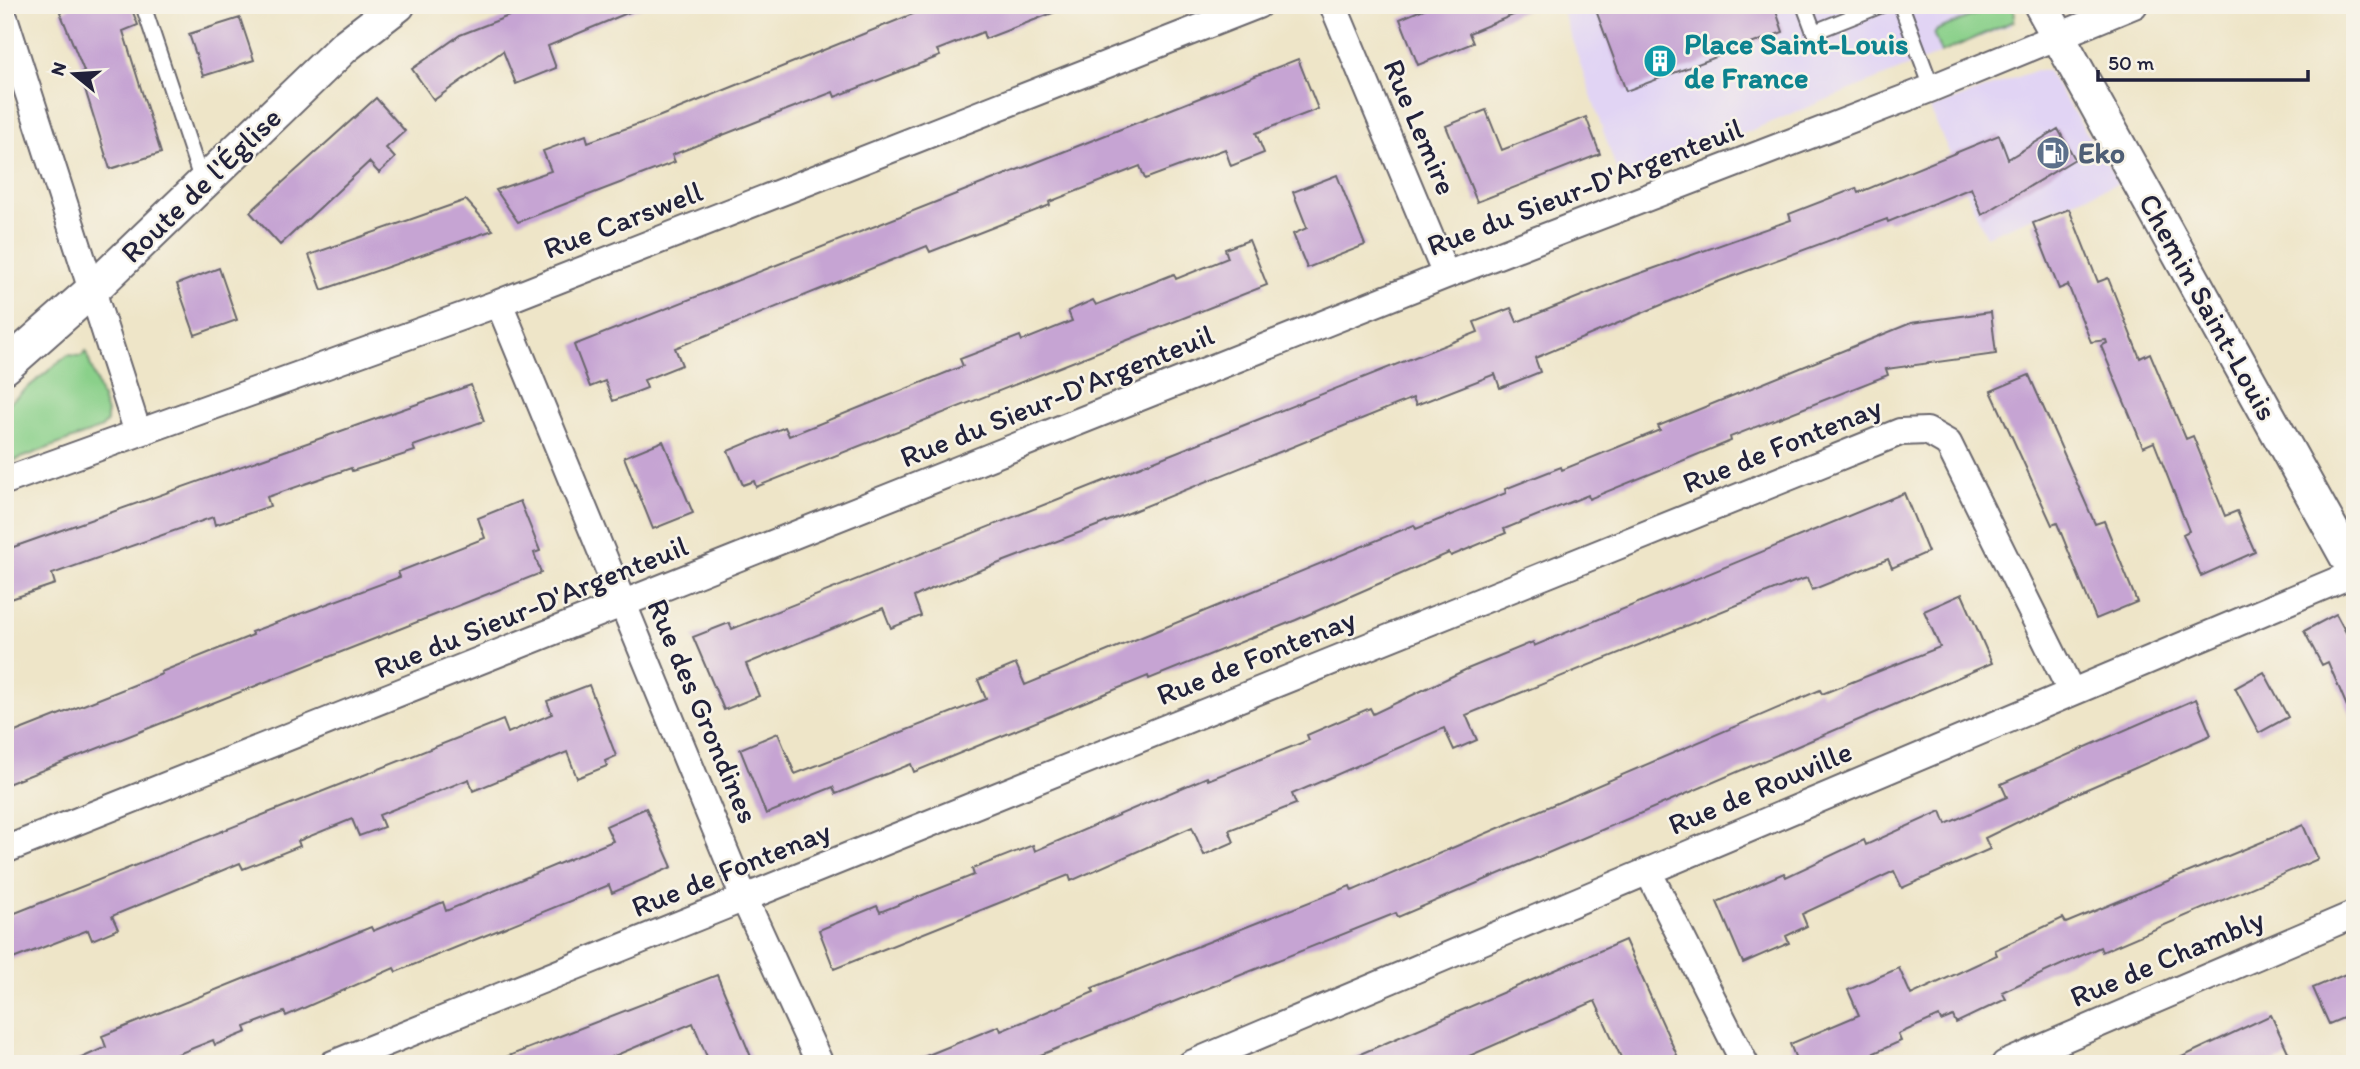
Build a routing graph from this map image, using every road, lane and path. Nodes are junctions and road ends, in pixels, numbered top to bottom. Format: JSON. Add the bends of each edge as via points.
{"nodes":[{"id":1,"x":143,"y":5,"type":"edge"},
{"id":2,"x":398,"y":5,"type":"edge"},
{"id":3,"x":1258,"y":5,"type":"edge"},
{"id":4,"x":1333,"y":5,"type":"edge"},
{"id":5,"x":1804,"y":5,"type":"edge"},
{"id":6,"x":1882,"y":5,"type":"edge"},
{"id":7,"x":1901,"y":5,"type":"edge"},
{"id":8,"x":2041,"y":5,"type":"edge"},
{"id":9,"x":2134,"y":5,"type":"edge"},
{"id":10,"x":5,"y":20,"type":"edge"},
{"id":11,"x":2058,"y":36,"type":"junction"},
{"id":12,"x":1932,"y":88,"type":"junction"},
{"id":13,"x":202,"y":183,"type":"junction"},
{"id":14,"x":1446,"y":275,"type":"junction"},
{"id":15,"x":91,"y":292,"type":"junction"},
{"id":16,"x":499,"y":303,"type":"junction"},
{"id":17,"x":5,"y":367,"type":"edge"},
{"id":18,"x":138,"y":433,"type":"junction"},
{"id":19,"x":5,"y":481,"type":"edge"},
{"id":20,"x":2355,"y":572,"type":"edge"},
{"id":21,"x":623,"y":606,"type":"junction"},
{"id":22,"x":2071,"y":691,"type":"junction"},
{"id":23,"x":5,"y":850,"type":"edge"},
{"id":24,"x":1648,"y":871,"type":"junction"},
{"id":25,"x":745,"y":900,"type":"junction"},
{"id":26,"x":2355,"y":914,"type":"edge"},
{"id":27,"x":333,"y":1064,"type":"edge"},
{"id":28,"x":820,"y":1064,"type":"edge"},
{"id":29,"x":1191,"y":1064,"type":"edge"},
{"id":30,"x":1745,"y":1064,"type":"edge"},
{"id":31,"x":2005,"y":1064,"type":"edge"}],
"edges":[{"from":1,"to":13,"type":"lane"},
{"from":2,"to":13,"type":"street","name":"Route de l'Église","via":[[345,46]]},
{"from":3,"to":16,"type":"street","name":"Rue Carswell"},
{"from":4,"to":14,"type":"street","name":"Rue Lemire"},
{"from":5,"to":6,"type":"lane","via":[[1814,32]]},
{"from":7,"to":12,"type":"lane"},
{"from":8,"to":11,"type":"street","name":"Chemin Saint-Louis"},
{"from":9,"to":11,"type":"street","name":"Rue du Sieur-D'Argenteuil"},
{"from":10,"to":15,"type":"street"},
{"from":11,"to":12,"type":"street","name":"Rue du Sieur-D'Argenteuil"},
{"from":11,"to":20,"type":"street","name":"Chemin Saint-Louis"},
{"from":12,"to":14,"type":"street","name":"Rue du Sieur-D'Argenteuil"},
{"from":13,"to":15,"type":"street","name":"Route de l'Église"},
{"from":14,"to":21,"type":"street","name":"Rue du Sieur-D'Argenteuil"},
{"from":15,"to":17,"type":"street","name":"Route de l'Église"},
{"from":15,"to":18,"type":"street"},
{"from":16,"to":18,"type":"street","name":"Rue Carswell"},
{"from":16,"to":21,"type":"street","name":"Rue des Grondines"},
{"from":18,"to":19,"type":"street","name":"Rue Carswell"},
{"from":20,"to":22,"type":"street","name":"Rue de Rouville"},
{"from":21,"to":23,"type":"street","name":"Rue du Sieur-D'Argenteuil"},
{"from":21,"to":25,"type":"street","name":"Rue des Grondines"},
{"from":22,"to":24,"type":"street","name":"Rue de Rouville"},
{"from":22,"to":25,"type":"street","name":"Rue de Fontenay","via":[[1948,443],[1927,431],[1900,432]]},
{"from":24,"to":29,"type":"street","name":"Rue de Rouville"},
{"from":24,"to":30,"type":"street"},
{"from":25,"to":27,"type":"street","name":"Rue de Fontenay"},
{"from":25,"to":28,"type":"street","name":"Rue des Grondines"},
{"from":26,"to":31,"type":"street","name":"Rue de Chambly"}]}
